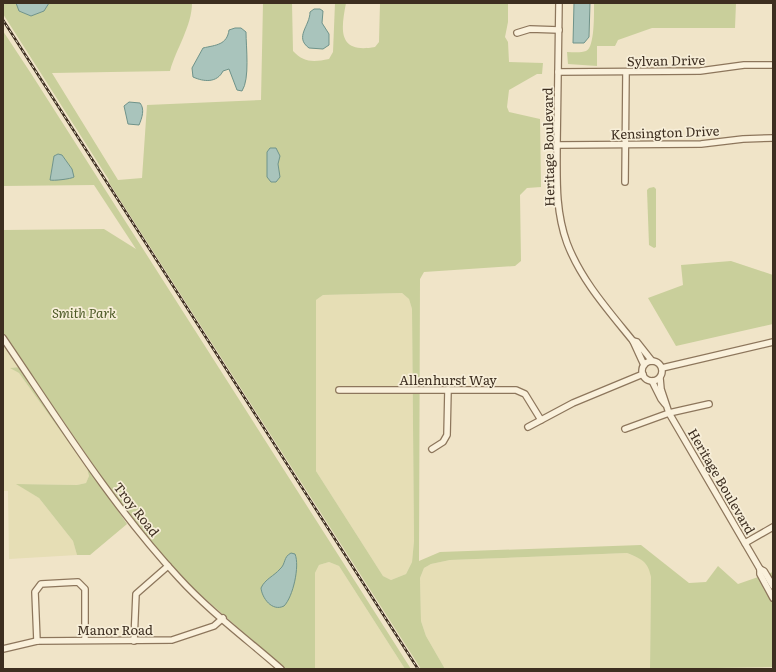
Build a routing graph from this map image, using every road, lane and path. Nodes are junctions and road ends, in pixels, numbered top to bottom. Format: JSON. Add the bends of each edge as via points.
{"nodes":[{"id":1,"x":559,"y":3,"type":"edge"},
{"id":2,"x":558,"y":30,"type":"junction"},
{"id":3,"x":517,"y":33,"type":"dead end"},
{"id":4,"x":773,"y":65,"type":"edge"},
{"id":5,"x":558,"y":72,"type":"junction"},
{"id":6,"x":626,"y":72,"type":"junction"},
{"id":7,"x":773,"y":138,"type":"edge"},
{"id":8,"x":558,"y":145,"type":"junction"},
{"id":9,"x":625,"y":145,"type":"junction"},
{"id":10,"x":625,"y":182,"type":"dead end"},
{"id":11,"x":3,"y":338,"type":"edge"},
{"id":12,"x":633,"y":341,"type":"junction"},
{"id":13,"x":773,"y":342,"type":"edge"},
{"id":14,"x":652,"y":361,"type":"junction"},
{"id":15,"x":644,"y":364,"type":"junction"},
{"id":16,"x":662,"y":368,"type":"junction"},
{"id":17,"x":643,"y":374,"type":"junction"},
{"id":18,"x":660,"y":378,"type":"junction"},
{"id":19,"x":652,"y":381,"type":"junction"},
{"id":20,"x":339,"y":390,"type":"dead end"},
{"id":21,"x":448,"y":390,"type":"junction"},
{"id":22,"x":665,"y":404,"type":"junction"},
{"id":23,"x":709,"y":404,"type":"dead end"},
{"id":24,"x":669,"y":413,"type":"junction"},
{"id":25,"x":541,"y":420,"type":"junction"},
{"id":26,"x":528,"y":427,"type":"dead end"},
{"id":27,"x":625,"y":429,"type":"dead end"},
{"id":28,"x":432,"y":449,"type":"dead end"},
{"id":29,"x":773,"y":527,"type":"edge"},
{"id":30,"x":746,"y":543,"type":"junction"},
{"id":31,"x":168,"y":566,"type":"junction"},
{"id":32,"x":760,"y":569,"type":"junction"},
{"id":33,"x":773,"y":586,"type":"edge"},
{"id":34,"x":773,"y":598,"type":"edge"},
{"id":35,"x":223,"y":618,"type":"junction"},
{"id":36,"x":86,"y":640,"type":"junction"},
{"id":37,"x":134,"y":640,"type":"junction"},
{"id":38,"x":37,"y":641,"type":"junction"},
{"id":39,"x":3,"y":649,"type":"edge"},
{"id":40,"x":281,"y":669,"type":"edge"}],
"edges":[{"from":1,"to":2,"type":"street","name":"Heritage Boulevard"},
{"from":2,"to":3,"type":"street","via":[[530,29]]},
{"from":2,"to":5,"type":"street","name":"Heritage Boulevard"},
{"from":4,"to":6,"type":"street","name":"Sylvan Drive","via":[[700,71]]},
{"from":5,"to":6,"type":"street","name":"Sylvan Drive"},
{"from":5,"to":8,"type":"street","name":"Heritage Boulevard"},
{"from":6,"to":9,"type":"street"},
{"from":7,"to":9,"type":"street","name":"Kensington Drive","via":[[701,144]]},
{"from":8,"to":9,"type":"street","name":"Kensington Drive"},
{"from":8,"to":12,"type":"street","name":"Heritage Boulevard","via":[[557,192],[567,243],[596,297]]},
{"from":9,"to":10,"type":"street"},
{"from":11,"to":31,"type":"street","name":"Troy Road","via":[[94,471]]},
{"from":12,"to":14,"type":"street","name":"Heritage Boulevard","via":[[637,342]]},
{"from":12,"to":15,"type":"street","name":"Heritage Boulevard"},
{"from":13,"to":16,"type":"street"},
{"from":14,"to":15,"type":"street"},
{"from":14,"to":16,"type":"street"},
{"from":15,"to":17,"type":"street"},
{"from":16,"to":18,"type":"street"},
{"from":17,"to":19,"type":"street","via":[[647,380]]},
{"from":17,"to":25,"type":"street","via":[[573,403]]},
{"from":18,"to":19,"type":"street"},
{"from":18,"to":22,"type":"street","name":"Heritage Boulevard"},
{"from":19,"to":22,"type":"street","name":"Heritage Boulevard"},
{"from":20,"to":21,"type":"street","name":"Allenhurst Way"},
{"from":21,"to":25,"type":"street","name":"Allenhurst Way","via":[[521,391],[529,398]]},
{"from":21,"to":28,"type":"street","via":[[447,435]]},
{"from":22,"to":24,"type":"street","name":"Heritage Boulevard"},
{"from":23,"to":24,"type":"street"},
{"from":24,"to":27,"type":"street"},
{"from":24,"to":30,"type":"street","name":"Heritage Boulevard"},
{"from":25,"to":26,"type":"street"},
{"from":29,"to":30,"type":"street"},
{"from":30,"to":32,"type":"street","name":"Heritage Boulevard"},
{"from":31,"to":35,"type":"street","name":"Troy Road"},
{"from":31,"to":37,"type":"street","via":[[136,594]]},
{"from":32,"to":33,"type":"street","name":"Heritage Boulevard"},
{"from":32,"to":34,"type":"street","name":"Heritage Boulevard","via":[[760,574]]},
{"from":35,"to":37,"type":"street","name":"Manor Road","via":[[214,626],[167,641]]},
{"from":35,"to":40,"type":"street","name":"Troy Road"},
{"from":36,"to":37,"type":"street","name":"Manor Road"},
{"from":36,"to":38,"type":"street","name":"Manor Road"},
{"from":36,"to":38,"type":"street","via":[[85,589],[78,582],[42,584],[35,592]]},
{"from":38,"to":39,"type":"street","name":"Manor Road"}]}
